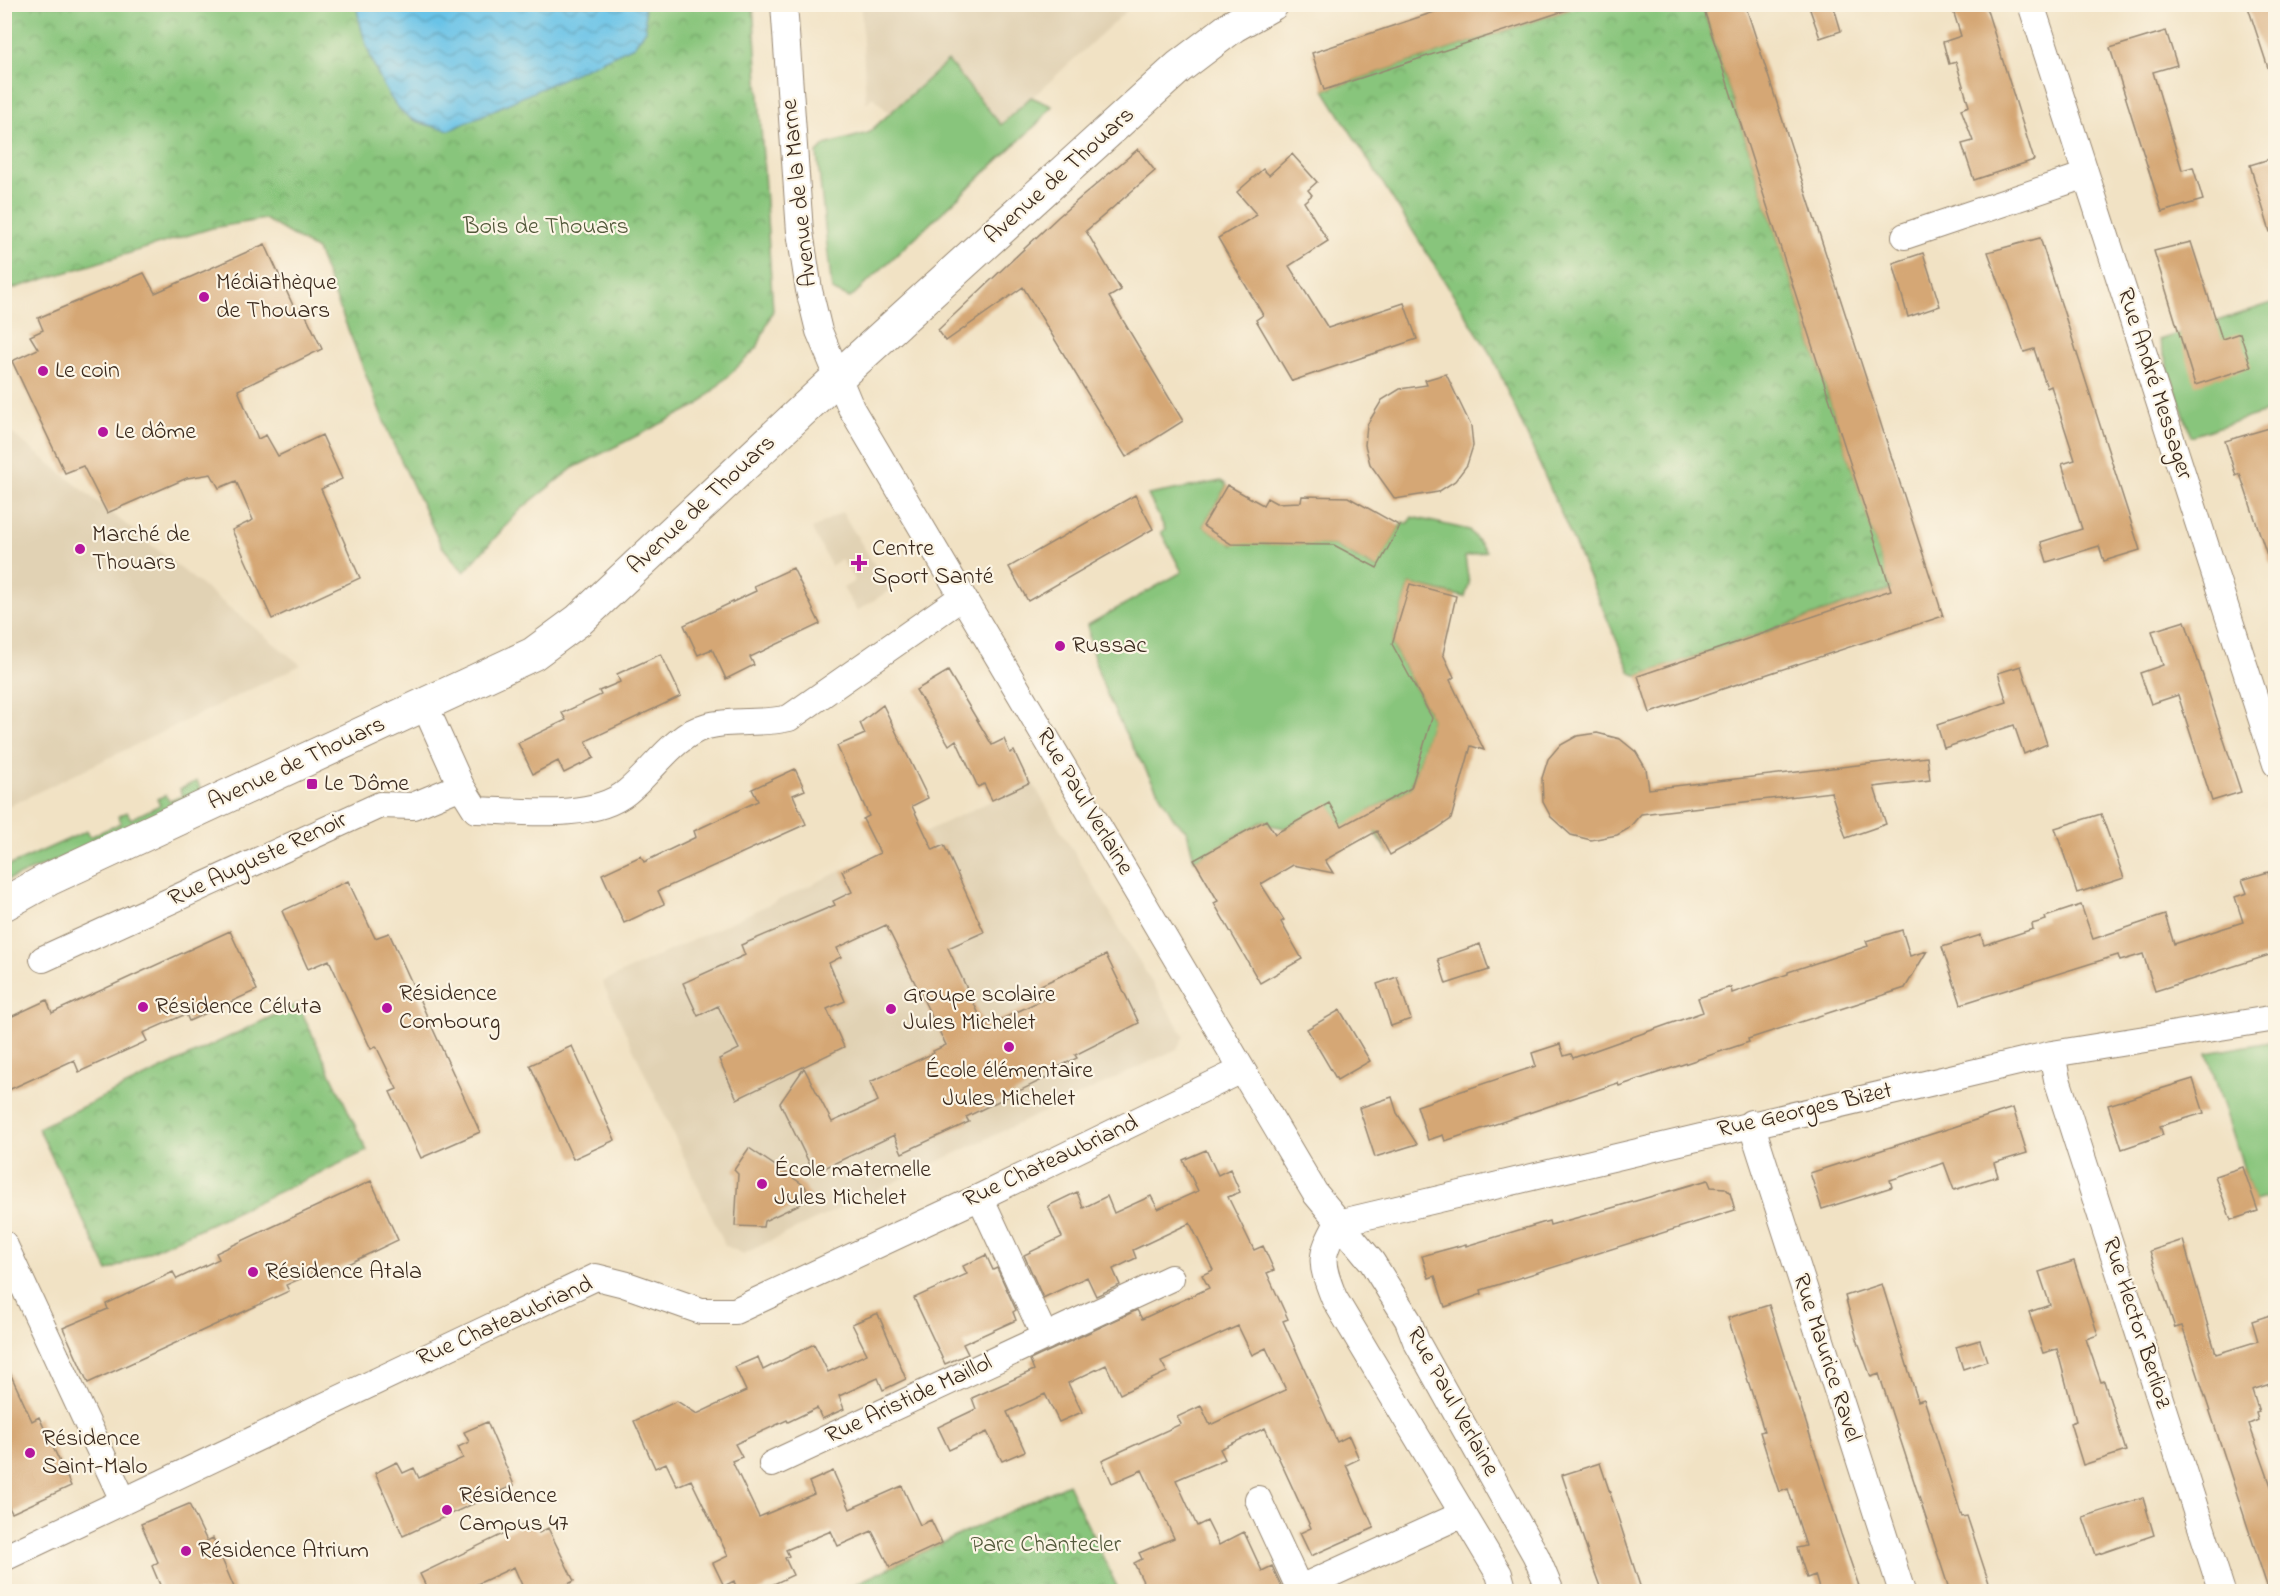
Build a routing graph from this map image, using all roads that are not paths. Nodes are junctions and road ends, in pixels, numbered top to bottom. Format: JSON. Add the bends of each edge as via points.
{"nodes":[{"id":1,"x":784,"y":4,"type":"edge"},
{"id":2,"x":1272,"y":4,"type":"edge"},
{"id":3,"x":2031,"y":4,"type":"edge"},
{"id":4,"x":2086,"y":175,"type":"junction"},
{"id":5,"x":1905,"y":236,"type":"dead end"},
{"id":6,"x":838,"y":377,"type":"junction"},
{"id":7,"x":962,"y":597,"type":"junction"},
{"id":8,"x":424,"y":704,"type":"junction"},
{"id":9,"x":2276,"y":765,"type":"edge"},
{"id":10,"x":461,"y":786,"type":"junction"},
{"id":11,"x":49,"y":879,"type":"junction"},
{"id":12,"x":4,"y":890,"type":"edge"},
{"id":13,"x":4,"y":904,"type":"edge"},
{"id":14,"x":43,"y":959,"type":"dead end"},
{"id":15,"x":2276,"y":1018,"type":"edge"},
{"id":16,"x":2052,"y":1054,"type":"junction"},
{"id":17,"x":1242,"y":1070,"type":"junction"},
{"id":18,"x":1751,"y":1123,"type":"junction"},
{"id":19,"x":980,"y":1197,"type":"junction"},
{"id":20,"x":1338,"y":1223,"type":"junction"},
{"id":21,"x":4,"y":1244,"type":"edge"},
{"id":22,"x":1171,"y":1278,"type":"dead end"},
{"id":23,"x":1045,"y":1337,"type":"junction"},
{"id":24,"x":772,"y":1464,"type":"dead end"},
{"id":25,"x":1258,"y":1499,"type":"dead end"},
{"id":26,"x":123,"y":1500,"type":"junction"},
{"id":27,"x":1462,"y":1514,"type":"junction"},
{"id":28,"x":4,"y":1558,"type":"edge"},
{"id":29,"x":1301,"y":1590,"type":"edge"},
{"id":30,"x":1504,"y":1592,"type":"edge"},
{"id":31,"x":1551,"y":1592,"type":"edge"},
{"id":32,"x":1902,"y":1592,"type":"edge"},
{"id":33,"x":2222,"y":1592,"type":"edge"}],
"edges":[{"from":1,"to":6,"type":"street","name":"Avenue de la Marne","via":[[800,232],[816,322]]},
{"from":2,"to":6,"type":"street","name":"Avenue de Thouars","via":[[1233,26],[1179,66]]},
{"from":3,"to":4,"type":"street","name":"Rue André Messager"},
{"from":4,"to":5,"type":"street"},
{"from":4,"to":9,"type":"street","name":"Rue André Messager"},
{"from":6,"to":7,"type":"street","name":"Rue Paul Verlaine","via":[[851,408]]},
{"from":6,"to":8,"type":"street","name":"Avenue de Thouars","via":[[579,620],[532,654]]},
{"from":7,"to":10,"type":"street","via":[[789,718],[770,723],[707,726],[683,738],[626,794],[610,803],[563,811],[476,810]]},
{"from":7,"to":17,"type":"street","name":"Rue Paul Verlaine"},
{"from":8,"to":10,"type":"street"},
{"from":8,"to":11,"type":"street","name":"Avenue de Thouars"},
{"from":10,"to":14,"type":"street","name":"Rue Auguste Renoir","via":[[413,806],[380,805]]},
{"from":11,"to":12,"type":"street","name":"Avenue de Thouars"},
{"from":11,"to":13,"type":"street","name":"Avenue de Thouars"},
{"from":15,"to":16,"type":"street","name":"Rue Georges Bizet"},
{"from":16,"to":18,"type":"street","name":"Rue Georges Bizet"},
{"from":16,"to":33,"type":"street","name":"Rue Hector Berlioz","via":[[2064,1102]]},
{"from":17,"to":19,"type":"street","name":"Rue Chateaubriand"},
{"from":17,"to":20,"type":"street","name":"Rue Paul Verlaine","via":[[1315,1193]]},
{"from":18,"to":20,"type":"street","name":"Rue Georges Bizet"},
{"from":18,"to":32,"type":"street","name":"Rue Maurice Ravel"},
{"from":19,"to":23,"type":"street"},
{"from":19,"to":26,"type":"street","name":"Rue Chateaubriand","via":[[735,1311],[701,1311],[596,1277]]},
{"from":20,"to":27,"type":"street","name":"Rue Paul Verlaine","via":[[1323,1249],[1324,1272],[1334,1298]]},
{"from":20,"to":31,"type":"street","name":"Rue Paul Verlaine","via":[[1372,1262],[1408,1320],[1536,1556]]},
{"from":21,"to":26,"type":"street"},
{"from":22,"to":23,"type":"street","name":"Rue Aristide Maillol"},
{"from":23,"to":24,"type":"street","name":"Rue Aristide Maillol"},
{"from":25,"to":29,"type":"street"},
{"from":26,"to":28,"type":"street","name":"Rue Chateaubriand"},
{"from":27,"to":29,"type":"street"},
{"from":27,"to":30,"type":"street","name":"Rue Paul Verlaine","via":[[1499,1575]]}]}
